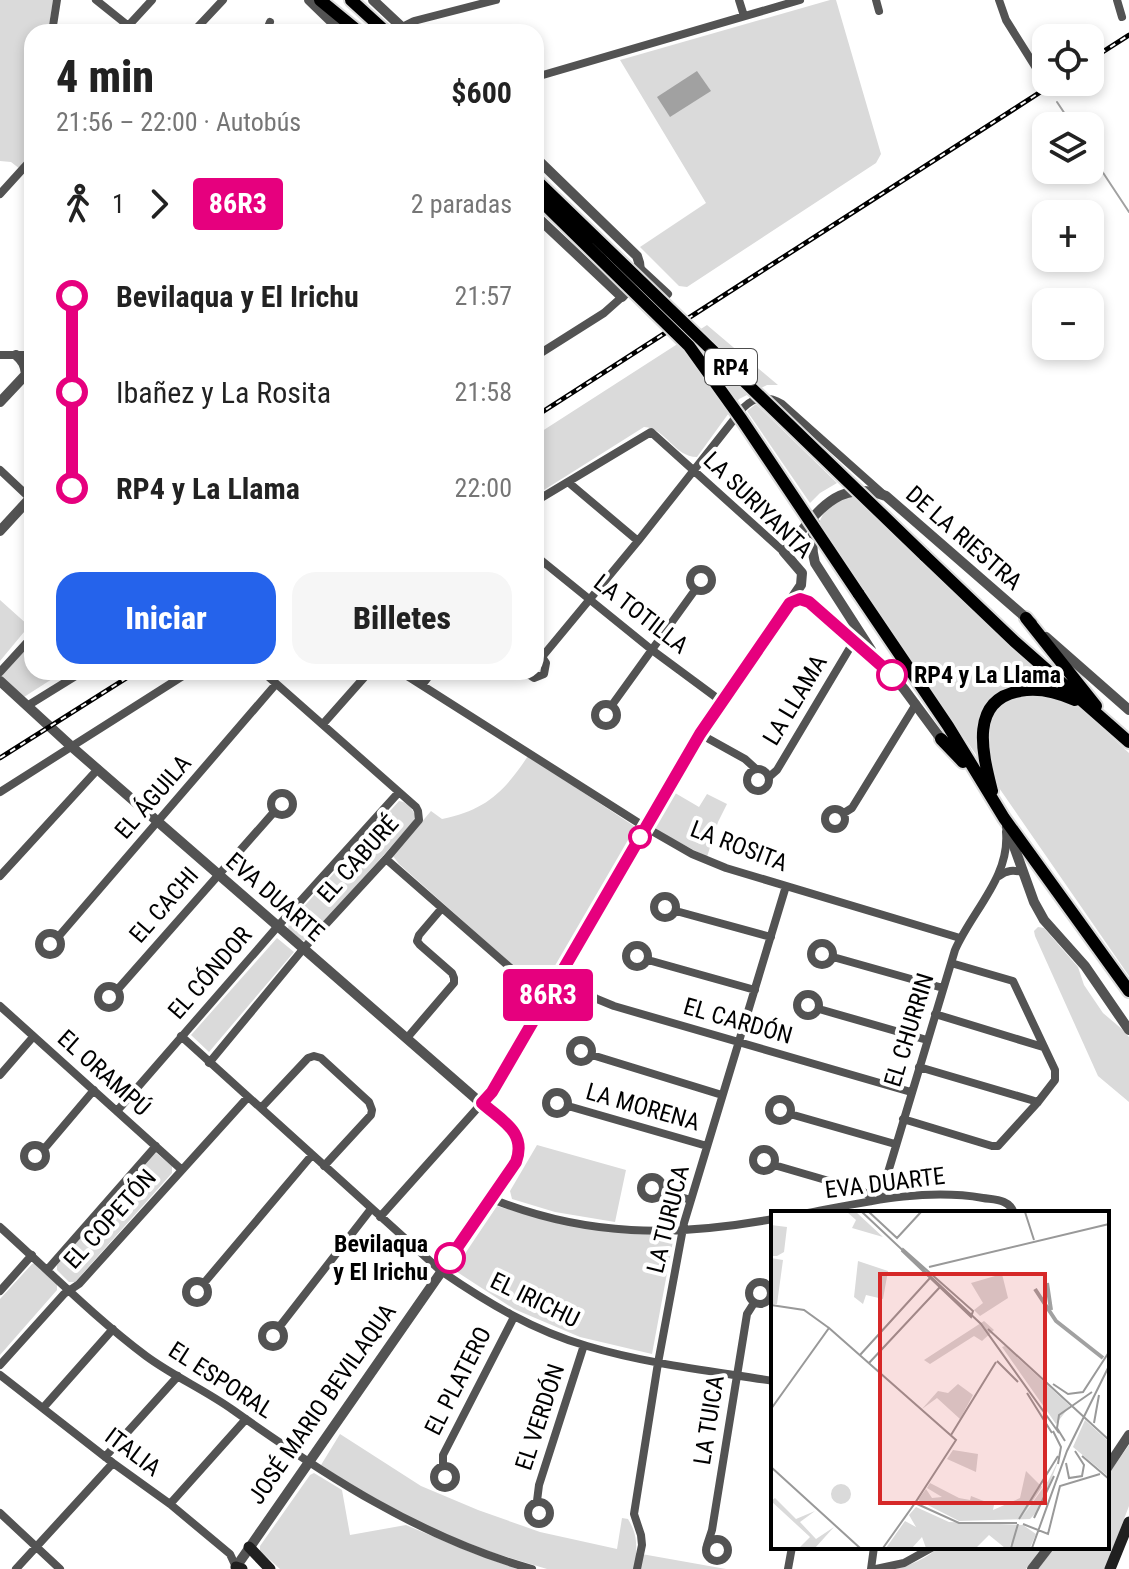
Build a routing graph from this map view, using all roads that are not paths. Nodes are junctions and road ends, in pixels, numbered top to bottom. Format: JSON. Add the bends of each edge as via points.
{"nodes":[{"id":1,"x":57,"y":0,"type":"edge"},
{"id":2,"x":96,"y":0,"type":"edge"},
{"id":3,"x":152,"y":0,"type":"edge"},
{"id":4,"x":223,"y":0,"type":"edge"},
{"id":5,"x":309,"y":0,"type":"edge"},
{"id":6,"x":320,"y":0,"type":"edge"},
{"id":7,"x":331,"y":0,"type":"edge"},
{"id":8,"x":354,"y":0,"type":"edge"},
{"id":9,"x":373,"y":0,"type":"edge"},
{"id":10,"x":496,"y":0,"type":"edge"},
{"id":11,"x":739,"y":0,"type":"edge"},
{"id":12,"x":800,"y":0,"type":"edge"},
{"id":13,"x":876,"y":0,"type":"edge"},
{"id":14,"x":999,"y":0,"type":"edge"},
{"id":15,"x":1117,"y":0,"type":"edge"},
{"id":16,"x":879,"y":11,"type":"dead end"},
{"id":17,"x":744,"y":16,"type":"junction"},
{"id":18,"x":1122,"y":17,"type":"dead end"},
{"id":19,"x":53,"y":24,"type":"edge"},
{"id":20,"x":128,"y":24,"type":"edge"},
{"id":21,"x":130,"y":24,"type":"edge"},
{"id":22,"x":200,"y":24,"type":"edge"},
{"id":23,"x":333,"y":24,"type":"edge"},
{"id":24,"x":350,"y":24,"type":"edge"},
{"id":25,"x":353,"y":24,"type":"edge"},
{"id":26,"x":379,"y":24,"type":"edge"},
{"id":27,"x":398,"y":24,"type":"edge"},
{"id":28,"x":411,"y":24,"type":"edge"},
{"id":29,"x":1032,"y":61,"type":"edge"},
{"id":30,"x":544,"y":75,"type":"edge"},
{"id":31,"x":544,"y":166,"type":"edge"},
{"id":32,"x":24,"y":168,"type":"edge"},
{"id":33,"x":544,"y":188,"type":"edge"},
{"id":34,"x":0,"y":194,"type":"edge"},
{"id":35,"x":544,"y":204,"type":"edge"},
{"id":36,"x":544,"y":224,"type":"edge"},
{"id":37,"x":641,"y":269,"type":"junction"},
{"id":38,"x":668,"y":294,"type":"dead end"},
{"id":39,"x":622,"y":297,"type":"junction"},
{"id":40,"x":544,"y":351,"type":"edge"},
{"id":41,"x":0,"y":355,"type":"edge"},
{"id":42,"x":16,"y":355,"type":"junction"},
{"id":43,"x":24,"y":355,"type":"edge"},
{"id":44,"x":24,"y":365,"type":"edge"},
{"id":45,"x":24,"y":376,"type":"edge"},
{"id":46,"x":0,"y":402,"type":"edge"},
{"id":47,"x":0,"y":470,"type":"edge"},
{"id":48,"x":694,"y":470,"type":"junction"},
{"id":49,"x":568,"y":482,"type":"junction"},
{"id":50,"x":24,"y":492,"type":"edge"},
{"id":51,"x":544,"y":496,"type":"edge"},
{"id":52,"x":886,"y":496,"type":"junction"},
{"id":53,"x":24,"y":505,"type":"edge"},
{"id":54,"x":818,"y":514,"type":"junction"},
{"id":55,"x":0,"y":531,"type":"edge"},
{"id":56,"x":638,"y":541,"type":"junction"},
{"id":57,"x":784,"y":552,"type":"junction"},
{"id":58,"x":544,"y":562,"type":"edge"},
{"id":59,"x":695,"y":590,"type":"dead end"},
{"id":60,"x":590,"y":599,"type":"junction"},
{"id":61,"x":790,"y":603,"type":"junction"},
{"id":62,"x":1026,"y":618,"type":"junction"},
{"id":63,"x":854,"y":641,"type":"junction"},
{"id":64,"x":24,"y":646,"type":"edge"},
{"id":65,"x":544,"y":650,"type":"edge"},
{"id":66,"x":652,"y":650,"type":"junction"},
{"id":67,"x":0,"y":672,"type":"edge"},
{"id":68,"x":892,"y":675,"type":"junction"},
{"id":69,"x":69,"y":680,"type":"edge"},
{"id":70,"x":177,"y":680,"type":"edge"},
{"id":71,"x":272,"y":680,"type":"edge"},
{"id":72,"x":362,"y":680,"type":"edge"},
{"id":73,"x":414,"y":680,"type":"edge"},
{"id":74,"x":426,"y":680,"type":"edge"},
{"id":75,"x":0,"y":681,"type":"edge"},
{"id":76,"x":276,"y":684,"type":"junction"},
{"id":77,"x":422,"y":685,"type":"junction"},
{"id":78,"x":721,"y":701,"type":"junction"},
{"id":79,"x":916,"y":704,"type":"junction"},
{"id":80,"x":612,"y":705,"type":"dead end"},
{"id":81,"x":27,"y":706,"type":"junction"},
{"id":82,"x":1129,"y":710,"type":"edge"},
{"id":83,"x":1094,"y":713,"type":"junction"},
{"id":84,"x":323,"y":724,"type":"junction"},
{"id":85,"x":1110,"y":724,"type":"junction"},
{"id":86,"x":700,"y":734,"type":"junction"},
{"id":87,"x":941,"y":739,"type":"joint"},
{"id":88,"x":1129,"y":742,"type":"edge"},
{"id":89,"x":72,"y":747,"type":"junction"},
{"id":90,"x":98,"y":769,"type":"junction"},
{"id":91,"x":756,"y":769,"type":"junction"},
{"id":92,"x":769,"y":777,"type":"junction"},
{"id":93,"x":979,"y":779,"type":"junction"},
{"id":94,"x":0,"y":792,"type":"edge"},
{"id":95,"x":399,"y":792,"type":"junction"},
{"id":96,"x":994,"y":801,"type":"junction"},
{"id":97,"x":274,"y":812,"type":"dead end"},
{"id":98,"x":844,"y":813,"type":"dead end"},
{"id":99,"x":1004,"y":818,"type":"junction"},
{"id":100,"x":159,"y":822,"type":"junction"},
{"id":101,"x":645,"y":827,"type":"junction"},
{"id":102,"x":386,"y":859,"type":"junction"},
{"id":103,"x":1023,"y":872,"type":"junction"},
{"id":104,"x":218,"y":873,"type":"junction"},
{"id":105,"x":0,"y":876,"type":"edge"},
{"id":106,"x":996,"y":880,"type":"junction"},
{"id":107,"x":786,"y":886,"type":"junction"},
{"id":108,"x":442,"y":908,"type":"junction"},
{"id":109,"x":676,"y":911,"type":"dead end"},
{"id":110,"x":278,"y":926,"type":"junction"},
{"id":111,"x":59,"y":936,"type":"dead end"},
{"id":112,"x":771,"y":937,"type":"junction"},
{"id":113,"x":960,"y":938,"type":"junction"},
{"id":114,"x":304,"y":948,"type":"junction"},
{"id":115,"x":833,"y":957,"type":"dead end"},
{"id":116,"x":648,"y":960,"type":"dead end"},
{"id":117,"x":951,"y":963,"type":"junction"},
{"id":118,"x":558,"y":977,"type":"junction"},
{"id":119,"x":943,"y":988,"type":"junction"},
{"id":120,"x":118,"y":989,"type":"dead end"},
{"id":121,"x":755,"y":990,"type":"junction"},
{"id":122,"x":1129,"y":991,"type":"edge"},
{"id":123,"x":546,"y":999,"type":"junction"},
{"id":124,"x":0,"y":1006,"type":"edge"},
{"id":125,"x":819,"y":1009,"type":"dead end"},
{"id":126,"x":935,"y":1014,"type":"junction"},
{"id":127,"x":1129,"y":1030,"type":"edge"},
{"id":128,"x":181,"y":1036,"type":"junction"},
{"id":129,"x":33,"y":1037,"type":"junction"},
{"id":130,"x":407,"y":1038,"type":"junction"},
{"id":131,"x":927,"y":1040,"type":"junction"},
{"id":132,"x":739,"y":1042,"type":"junction"},
{"id":133,"x":1043,"y":1047,"type":"junction"},
{"id":134,"x":592,"y":1055,"type":"dead end"},
{"id":135,"x":209,"y":1063,"type":"junction"},
{"id":136,"x":919,"y":1067,"type":"junction"},
{"id":137,"x":0,"y":1075,"type":"edge"},
{"id":138,"x":94,"y":1090,"type":"junction"},
{"id":139,"x":911,"y":1092,"type":"junction"},
{"id":140,"x":722,"y":1095,"type":"junction"},
{"id":141,"x":248,"y":1097,"type":"junction"},
{"id":142,"x":1038,"y":1102,"type":"junction"},
{"id":143,"x":482,"y":1103,"type":"junction"},
{"id":144,"x":568,"y":1106,"type":"dead end"},
{"id":145,"x":261,"y":1108,"type":"junction"},
{"id":146,"x":117,"y":1111,"type":"junction"},
{"id":147,"x":790,"y":1114,"type":"dead end"},
{"id":148,"x":903,"y":1119,"type":"junction"},
{"id":149,"x":895,"y":1144,"type":"junction"},
{"id":150,"x":520,"y":1145,"type":"joint"},
{"id":151,"x":156,"y":1146,"type":"junction"},
{"id":152,"x":707,"y":1146,"type":"junction"},
{"id":153,"x":44,"y":1149,"type":"dead end"},
{"id":154,"x":312,"y":1155,"type":"junction"},
{"id":155,"x":774,"y":1165,"type":"dead end"},
{"id":156,"x":324,"y":1166,"type":"junction"},
{"id":157,"x":182,"y":1170,"type":"junction"},
{"id":158,"x":663,"y":1192,"type":"dead end"},
{"id":159,"x":492,"y":1199,"type":"junction"},
{"id":160,"x":691,"y":1200,"type":"junction"},
{"id":161,"x":876,"y":1200,"type":"junction"},
{"id":162,"x":371,"y":1209,"type":"junction"},
{"id":163,"x":1013,"y":1210,"type":"edge"},
{"id":164,"x":818,"y":1211,"type":"edge"},
{"id":165,"x":380,"y":1217,"type":"junction"},
{"id":166,"x":771,"y":1219,"type":"edge"},
{"id":167,"x":0,"y":1227,"type":"edge"},
{"id":168,"x":682,"y":1231,"type":"junction"},
{"id":169,"x":32,"y":1255,"type":"junction"},
{"id":170,"x":48,"y":1269,"type":"junction"},
{"id":171,"x":441,"y":1271,"type":"junction"},
{"id":172,"x":204,"y":1283,"type":"dead end"},
{"id":173,"x":70,"y":1290,"type":"junction"},
{"id":174,"x":0,"y":1291,"type":"edge"},
{"id":175,"x":754,"y":1303,"type":"dead end"},
{"id":176,"x":514,"y":1317,"type":"junction"},
{"id":177,"x":280,"y":1326,"type":"dead end"},
{"id":178,"x":113,"y":1329,"type":"junction"},
{"id":179,"x":584,"y":1345,"type":"junction"},
{"id":180,"x":658,"y":1363,"type":"junction"},
{"id":181,"x":0,"y":1365,"type":"edge"},
{"id":182,"x":0,"y":1375,"type":"edge"},
{"id":183,"x":737,"y":1375,"type":"junction"},
{"id":184,"x":178,"y":1376,"type":"junction"},
{"id":185,"x":771,"y":1381,"type":"edge"},
{"id":186,"x":43,"y":1408,"type":"junction"},
{"id":187,"x":246,"y":1419,"type":"junction"},
{"id":188,"x":1129,"y":1435,"type":"edge"},
{"id":189,"x":1111,"y":1452,"type":"edge"},
{"id":190,"x":109,"y":1460,"type":"junction"},
{"id":191,"x":309,"y":1463,"type":"junction"},
{"id":192,"x":443,"y":1465,"type":"dead end"},
{"id":193,"x":537,"y":1501,"type":"dead end"},
{"id":194,"x":170,"y":1504,"type":"junction"},
{"id":195,"x":0,"y":1513,"type":"edge"},
{"id":196,"x":1129,"y":1522,"type":"edge"},
{"id":197,"x":712,"y":1530,"type":"junction"},
{"id":198,"x":719,"y":1539,"type":"junction"},
{"id":199,"x":707,"y":1545,"type":"junction"},
{"id":200,"x":36,"y":1547,"type":"junction"},
{"id":201,"x":249,"y":1547,"type":"junction"},
{"id":202,"x":792,"y":1549,"type":"edge"},
{"id":203,"x":929,"y":1549,"type":"edge"},
{"id":204,"x":1047,"y":1549,"type":"edge"},
{"id":205,"x":16,"y":1569,"type":"edge"},
{"id":206,"x":60,"y":1569,"type":"edge"},
{"id":207,"x":237,"y":1569,"type":"edge"},
{"id":208,"x":270,"y":1569,"type":"edge"},
{"id":209,"x":532,"y":1569,"type":"edge"},
{"id":210,"x":637,"y":1569,"type":"edge"},
{"id":211,"x":788,"y":1569,"type":"edge"},
{"id":212,"x":874,"y":1569,"type":"edge"},
{"id":213,"x":1032,"y":1569,"type":"edge"},
{"id":214,"x":1110,"y":1569,"type":"edge"}],
"edges":[{"from":1,"to":19,"type":"street"},
{"from":2,"to":20,"type":"street"},
{"from":3,"to":21,"type":"street"},
{"from":4,"to":22,"type":"street"},
{"from":5,"to":23,"type":"street"},
{"from":6,"to":24,"type":"main road"},
{"from":7,"to":25,"type":"main road"},
{"from":8,"to":26,"type":"main road"},
{"from":9,"to":27,"type":"street"},
{"from":10,"to":28,"type":"street"},
{"from":11,"to":17,"type":"street"},
{"from":12,"to":17,"type":"street"},
{"from":13,"to":16,"type":"street"},
{"from":14,"to":29,"type":"street"},
{"from":15,"to":18,"type":"street"},
{"from":17,"to":30,"type":"street"},
{"from":31,"to":37,"type":"street","via":[[637,256]]},
{"from":32,"to":34,"type":"street"},
{"from":33,"to":83,"type":"main road","number":"RP4","bridge":true},
{"from":35,"to":93,"type":"main road","number":"RP4","bridge":true,"via":[[689,346],[711,375]]},
{"from":36,"to":39,"type":"street"},
{"from":37,"to":38,"type":"street"},
{"from":37,"to":39,"type":"street"},
{"from":39,"to":40,"type":"street"},
{"from":41,"to":42,"type":"street"},
{"from":42,"to":43,"type":"street"},
{"from":42,"to":44,"type":"street"},
{"from":45,"to":46,"type":"street"},
{"from":47,"to":50,"type":"street"},
{"from":48,"to":49,"type":"street","name":"LA SURIYANTA","via":[[648,432]]},
{"from":48,"to":52,"type":"street","name":"DE LA RIESTRA","via":[[747,404],[772,398]]},
{"from":48,"to":56,"type":"street"},
{"from":48,"to":57,"type":"street","name":"LA SURIYANTA"},
{"from":49,"to":51,"type":"street"},
{"from":49,"to":56,"type":"street"},
{"from":52,"to":54,"type":"street","via":[[852,490]]},
{"from":52,"to":62,"type":"street","name":"DE LA RIESTRA"},
{"from":53,"to":55,"type":"street"},
{"from":54,"to":57,"type":"street"},
{"from":54,"to":68,"type":"street","via":[[811,536],[815,563]]},
{"from":56,"to":60,"type":"street"},
{"from":57,"to":61,"type":"street","name":"LA SURIYANTA","via":[[802,573]]},
{"from":58,"to":60,"type":"street","name":"LA TOTILLA"},
{"from":59,"to":66,"type":"street"},
{"from":60,"to":65,"type":"street"},
{"from":60,"to":66,"type":"street","name":"LA TOTILLA"},
{"from":61,"to":63,"type":"street","name":"LA SURIYANTA","via":[[809,602]]},
{"from":61,"to":78,"type":"street"},
{"from":62,"to":82,"type":"street","name":"DE LA RIESTRA"},
{"from":62,"to":85,"type":"main road"},
{"from":63,"to":68,"type":"street","name":"LA SURIYANTA"},
{"from":63,"to":92,"type":"street","name":"LA LLAMA"},
{"from":64,"to":67,"type":"street"},
{"from":66,"to":78,"type":"street","name":"LA TOTILLA"},
{"from":66,"to":80,"type":"street"},
{"from":68,"to":79,"type":"street","name":"LA SURIYANTA"},
{"from":69,"to":81,"type":"street"},
{"from":70,"to":89,"type":"street"},
{"from":71,"to":76,"type":"street"},
{"from":72,"to":84,"type":"street"},
{"from":73,"to":77,"type":"street","name":"LA ROSITA"},
{"from":74,"to":77,"type":"street"},
{"from":75,"to":81,"type":"street","name":"EVA DUARTE"},
{"from":76,"to":84,"type":"street"},
{"from":76,"to":100,"type":"street","name":"EL ÁGUILA"},
{"from":77,"to":101,"type":"street","name":"LA ROSITA"},
{"from":78,"to":86,"type":"street"},
{"from":79,"to":87,"type":"street","name":"LA SURIYANTA"},
{"from":79,"to":98,"type":"street"},
{"from":81,"to":89,"type":"street","name":"EVA DUARTE"},
{"from":83,"to":85,"type":"main road","number":"RP4"},
{"from":83,"to":96,"type":"main road","via":[[1071,698],[1036,689],[998,699],[988,711],[983,735]]},
{"from":84,"to":95,"type":"street"},
{"from":85,"to":88,"type":"main road","number":"RP4"},
{"from":86,"to":91,"type":"street"},
{"from":86,"to":101,"type":"street"},
{"from":87,"to":93,"type":"main road"},
{"from":89,"to":90,"type":"street","name":"EVA DUARTE"},
{"from":89,"to":94,"type":"street"},
{"from":90,"to":100,"type":"street","name":"EVA DUARTE"},
{"from":90,"to":105,"type":"street"},
{"from":91,"to":92,"type":"street"},
{"from":91,"to":92,"type":"street","via":[[747,777],[752,790],[766,788]]},
{"from":93,"to":96,"type":"main road","number":"RP4"},
{"from":95,"to":102,"type":"street","name":"EL CABURÉ","via":[[416,807],[419,820]]},
{"from":95,"to":110,"type":"street","name":"EL CÓNDOR"},
{"from":96,"to":99,"type":"main road","number":"RP4"},
{"from":97,"to":104,"type":"street","name":"EL CACHI"},
{"from":99,"to":103,"type":"street"},
{"from":99,"to":106,"type":"street","name":"EL CHURRIN","via":[[1007,846]]},
{"from":99,"to":122,"type":"main road","number":"RP4"},
{"from":100,"to":104,"type":"street","name":"EVA DUARTE"},
{"from":100,"to":111,"type":"street","name":"EL ÁGUILA"},
{"from":101,"to":107,"type":"street","name":"LA ROSITA","via":[[703,859]]},
{"from":101,"to":118,"type":"street"},
{"from":102,"to":108,"type":"street"},
{"from":102,"to":114,"type":"street","name":"EL CABURÉ"},
{"from":103,"to":106,"type":"street","via":[[1011,870]]},
{"from":103,"to":127,"type":"street","via":[[1044,920],[1085,966]]},
{"from":104,"to":110,"type":"street","name":"EVA DUARTE"},
{"from":104,"to":120,"type":"street","name":"EL CACHI"},
{"from":106,"to":113,"type":"street","name":"EL CHURRIN"},
{"from":107,"to":112,"type":"street","name":"LA TURUCA"},
{"from":107,"to":113,"type":"street","name":"LA ROSITA"},
{"from":108,"to":123,"type":"street"},
{"from":108,"to":130,"type":"street","via":[[417,941],[452,973],[454,983]]},
{"from":109,"to":112,"type":"street"},
{"from":110,"to":114,"type":"street","name":"EVA DUARTE"},
{"from":110,"to":128,"type":"street","name":"EL CÓNDOR"},
{"from":112,"to":121,"type":"street","name":"LA TURUCA"},
{"from":113,"to":117,"type":"street","name":"EL CHURRIN"},
{"from":114,"to":130,"type":"street","name":"EVA DUARTE"},
{"from":114,"to":135,"type":"street","name":"EL CABURÉ"},
{"from":115,"to":119,"type":"street"},
{"from":116,"to":121,"type":"street"},
{"from":117,"to":119,"type":"street","name":"EL CHURRIN"},
{"from":117,"to":133,"type":"street","via":[[1009,979]]},
{"from":118,"to":123,"type":"street"},
{"from":118,"to":132,"type":"street","name":"EL CARDÓN","via":[[605,1003]]},
{"from":119,"to":126,"type":"street","name":"EL CHURRIN"},
{"from":121,"to":132,"type":"street","name":"LA TURUCA"},
{"from":123,"to":143,"type":"street"},
{"from":124,"to":129,"type":"street","name":"EL ORAMPÚ"},
{"from":125,"to":131,"type":"street"},
{"from":126,"to":131,"type":"street","name":"EL CHURRIN"},
{"from":126,"to":133,"type":"street"},
{"from":128,"to":135,"type":"street","name":"EL IRICHU"},
{"from":128,"to":146,"type":"street","name":"EL CÓNDOR"},
{"from":129,"to":137,"type":"street"},
{"from":129,"to":138,"type":"street","name":"EL ORAMPÚ"},
{"from":130,"to":143,"type":"street","name":"EVA DUARTE"},
{"from":131,"to":136,"type":"street","name":"EL CHURRIN"},
{"from":132,"to":139,"type":"street","name":"EL CARDÓN"},
{"from":132,"to":140,"type":"street","name":"LA TURUCA"},
{"from":133,"to":142,"type":"street","via":[[1056,1075]]},
{"from":134,"to":140,"type":"street"},
{"from":135,"to":141,"type":"street","name":"EL IRICHU"},
{"from":136,"to":139,"type":"street","name":"EL CHURRIN"},
{"from":136,"to":142,"type":"street"},
{"from":138,"to":146,"type":"street","name":"EL ORAMPÚ"},
{"from":138,"to":153,"type":"street"},
{"from":139,"to":148,"type":"street","name":"EL CHURRIN"},
{"from":140,"to":152,"type":"street","name":"LA TURUCA"},
{"from":141,"to":145,"type":"street","name":"EL IRICHU"},
{"from":141,"to":157,"type":"street","name":"EL COPETÓN"},
{"from":142,"to":148,"type":"street","via":[[998,1146]]},
{"from":143,"to":150,"type":"street","name":"EVA DUARTE","via":[[513,1131]]},
{"from":143,"to":165,"type":"street"},
{"from":144,"to":152,"type":"street","name":"LA MORENA"},
{"from":145,"to":154,"type":"street","name":"EL IRICHU"},
{"from":145,"to":156,"type":"street","via":[[314,1056],[369,1102],[371,1115]]},
{"from":146,"to":151,"type":"street","name":"EL ORAMPÚ"},
{"from":147,"to":149,"type":"street"},
{"from":148,"to":149,"type":"street","name":"EL CHURRIN"},
{"from":149,"to":161,"type":"street","name":"EL CHURRIN"},
{"from":150,"to":159,"type":"street","name":"JOSÉ MARIO BEVILAQUA","via":[[516,1162]]},
{"from":151,"to":157,"type":"street","name":"EL ORAMPÚ"},
{"from":151,"to":170,"type":"street"},
{"from":152,"to":160,"type":"street","name":"LA TURUCA"},
{"from":154,"to":156,"type":"street","name":"EL IRICHU"},
{"from":154,"to":172,"type":"street"},
{"from":155,"to":161,"type":"street","via":[[860,1190]]},
{"from":156,"to":162,"type":"street","name":"EL IRICHU"},
{"from":157,"to":173,"type":"street","name":"EL COPETÓN"},
{"from":158,"to":160,"type":"street"},
{"from":159,"to":168,"type":"street","via":[[595,1227]]},
{"from":159,"to":171,"type":"street","name":"JOSÉ MARIO BEVILAQUA"},
{"from":160,"to":168,"type":"street","name":"LA TURUCA"},
{"from":161,"to":163,"type":"street","name":"EVA DUARTE","via":[[954,1194],[1004,1202]]},
{"from":161,"to":164,"type":"street","name":"EVA DUARTE"},
{"from":162,"to":165,"type":"street","name":"EL IRICHU"},
{"from":162,"to":177,"type":"street"},
{"from":165,"to":171,"type":"street","name":"EL IRICHU"},
{"from":166,"to":168,"type":"street"},
{"from":167,"to":169,"type":"street","name":"EL ESPORAL"},
{"from":168,"to":180,"type":"street","name":"LA TURUCA"},
{"from":169,"to":170,"type":"street","name":"EL ESPORAL"},
{"from":169,"to":174,"type":"street"},
{"from":170,"to":173,"type":"street","name":"EL ESPORAL"},
{"from":171,"to":176,"type":"street","name":"EL IRICHU"},
{"from":171,"to":191,"type":"street","name":"JOSÉ MARIO BEVILAQUA"},
{"from":173,"to":178,"type":"street","name":"EL ESPORAL"},
{"from":173,"to":181,"type":"street","name":"EL COPETÓN"},
{"from":175,"to":183,"type":"street","name":"LA TUICA","via":[[747,1314]]},
{"from":176,"to":179,"type":"street","name":"EL IRICHU"},
{"from":176,"to":192,"type":"street","name":"EL PLATERO","via":[[443,1455]]},
{"from":178,"to":184,"type":"street","name":"EL ESPORAL"},
{"from":178,"to":186,"type":"street"},
{"from":179,"to":180,"type":"street","name":"EL IRICHU"},
{"from":179,"to":193,"type":"street","name":"EL VERDÓN"},
{"from":180,"to":183,"type":"street","name":"EL IRICHU"},
{"from":180,"to":210,"type":"street","name":"LA TURUCA","via":[[634,1514],[642,1545]]},
{"from":182,"to":186,"type":"street","name":"ITALIA"},
{"from":183,"to":185,"type":"street","name":"EL IRICHU"},
{"from":183,"to":197,"type":"street","name":"LA TUICA"},
{"from":184,"to":187,"type":"street","name":"EL ESPORAL"},
{"from":184,"to":190,"type":"street"},
{"from":186,"to":190,"type":"street","name":"ITALIA"},
{"from":187,"to":191,"type":"street","name":"EL ESPORAL"},
{"from":187,"to":194,"type":"street"},
{"from":188,"to":189,"type":"street"},
{"from":190,"to":194,"type":"street","name":"ITALIA"},
{"from":190,"to":200,"type":"street"},
{"from":191,"to":201,"type":"street","name":"JOSÉ MARIO BEVILAQUA"},
{"from":191,"to":209,"type":"street","name":"EL ESPORAL","via":[[414,1524]]},
{"from":194,"to":207,"type":"street","name":"ITALIA","via":[[230,1554]]},
{"from":195,"to":200,"type":"street"},
{"from":196,"to":214,"type":"main road"},
{"from":197,"to":198,"type":"street"},
{"from":197,"to":199,"type":"street","name":"LA TUICA"},
{"from":198,"to":199,"type":"street"},
{"from":198,"to":199,"type":"street","via":[[729,1550],[724,1560],[709,1559]]},
{"from":200,"to":205,"type":"street"},
{"from":200,"to":206,"type":"street"},
{"from":201,"to":207,"type":"street","name":"JOSÉ MARIO BEVILAQUA"},
{"from":201,"to":208,"type":"main road"},
{"from":202,"to":211,"type":"street"},
{"from":203,"to":212,"type":"street","via":[[904,1563]]},
{"from":204,"to":213,"type":"street"}]}
